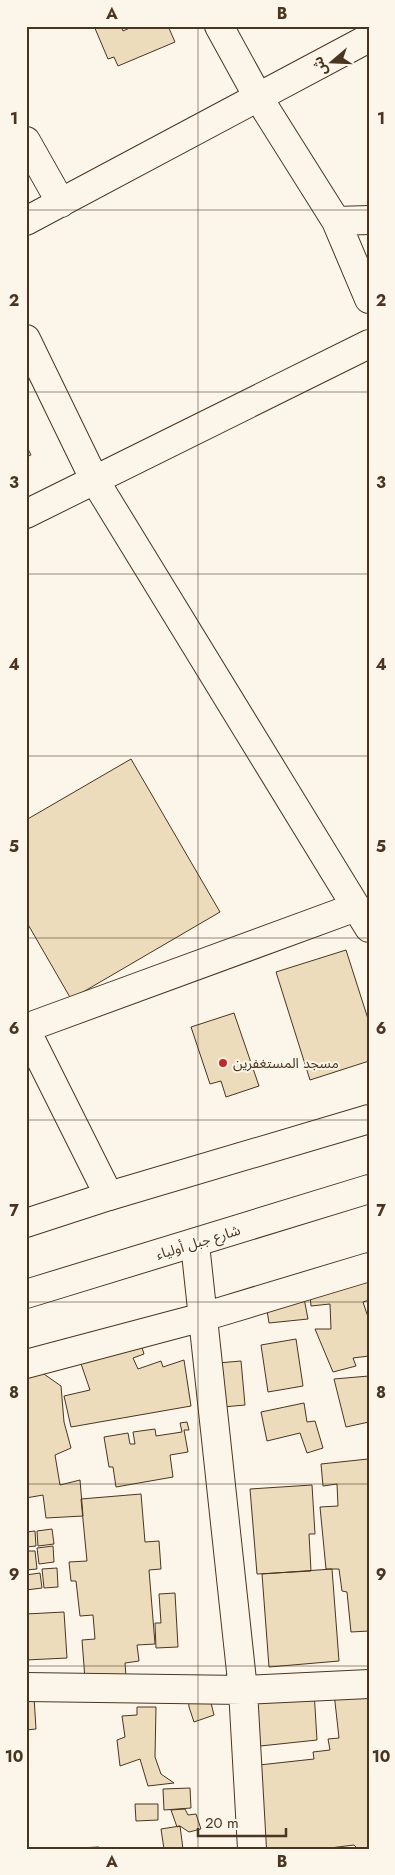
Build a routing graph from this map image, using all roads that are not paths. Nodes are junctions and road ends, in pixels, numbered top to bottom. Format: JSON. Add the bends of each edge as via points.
{"nodes":[{"id":1,"x":219,"y":26,"type":"edge"},
{"id":2,"x":369,"y":38,"type":"edge"},
{"id":3,"x":258,"y":98,"type":"junction"},
{"id":4,"x":26,"y":141,"type":"edge"},
{"id":5,"x":61,"y":203,"type":"junction"},
{"id":6,"x":369,"y":220,"type":"edge"},
{"id":7,"x":26,"y":221,"type":"edge"},
{"id":8,"x":336,"y":221,"type":"junction"},
{"id":9,"x":369,"y":299,"type":"edge"},
{"id":10,"x":26,"y":340,"type":"edge"},
{"id":11,"x":369,"y":344,"type":"edge"},
{"id":12,"x":94,"y":479,"type":"junction"},
{"id":13,"x":26,"y":514,"type":"edge"},
{"id":14,"x":363,"y":917,"type":"edge"},
{"id":15,"x":26,"y":1029,"type":"edge"},
{"id":16,"x":369,"y":1119,"type":"edge"},
{"id":17,"x":369,"y":1189,"type":"edge"},
{"id":18,"x":108,"y":1196,"type":"junction"},
{"id":19,"x":26,"y":1223,"type":"edge"},
{"id":20,"x":195,"y":1244,"type":"junction"},
{"id":21,"x":369,"y":1266,"type":"edge"},
{"id":22,"x":26,"y":1294,"type":"edge"},
{"id":23,"x":203,"y":1317,"type":"junction"},
{"id":24,"x":26,"y":1364,"type":"edge"},
{"id":25,"x":369,"y":1684,"type":"edge"},
{"id":26,"x":26,"y":1687,"type":"edge"},
{"id":27,"x":243,"y":1690,"type":"junction"},
{"id":28,"x":252,"y":1849,"type":"edge"}],
"edges":[{"from":1,"to":3,"type":"street"},
{"from":2,"to":3,"type":"street"},
{"from":3,"to":5,"type":"street"},
{"from":3,"to":8,"type":"street"},
{"from":4,"to":5,"type":"street"},
{"from":5,"to":7,"type":"street"},
{"from":6,"to":8,"type":"street"},
{"from":8,"to":9,"type":"street"},
{"from":10,"to":12,"type":"street"},
{"from":11,"to":12,"type":"street"},
{"from":12,"to":13,"type":"street"},
{"from":12,"to":14,"type":"street"},
{"from":14,"to":15,"type":"street"},
{"from":15,"to":18,"type":"street"},
{"from":16,"to":18,"type":"street"},
{"from":17,"to":20,"type":"street","name":"شارع جبل أولياء"},
{"from":18,"to":19,"type":"street"},
{"from":20,"to":22,"type":"street","name":"شارع جبل أولياء"},
{"from":20,"to":23,"type":"street"},
{"from":21,"to":23,"type":"street"},
{"from":23,"to":24,"type":"street"},
{"from":23,"to":27,"type":"street"},
{"from":25,"to":27,"type":"street"},
{"from":26,"to":27,"type":"street"},
{"from":27,"to":28,"type":"street"}]}
